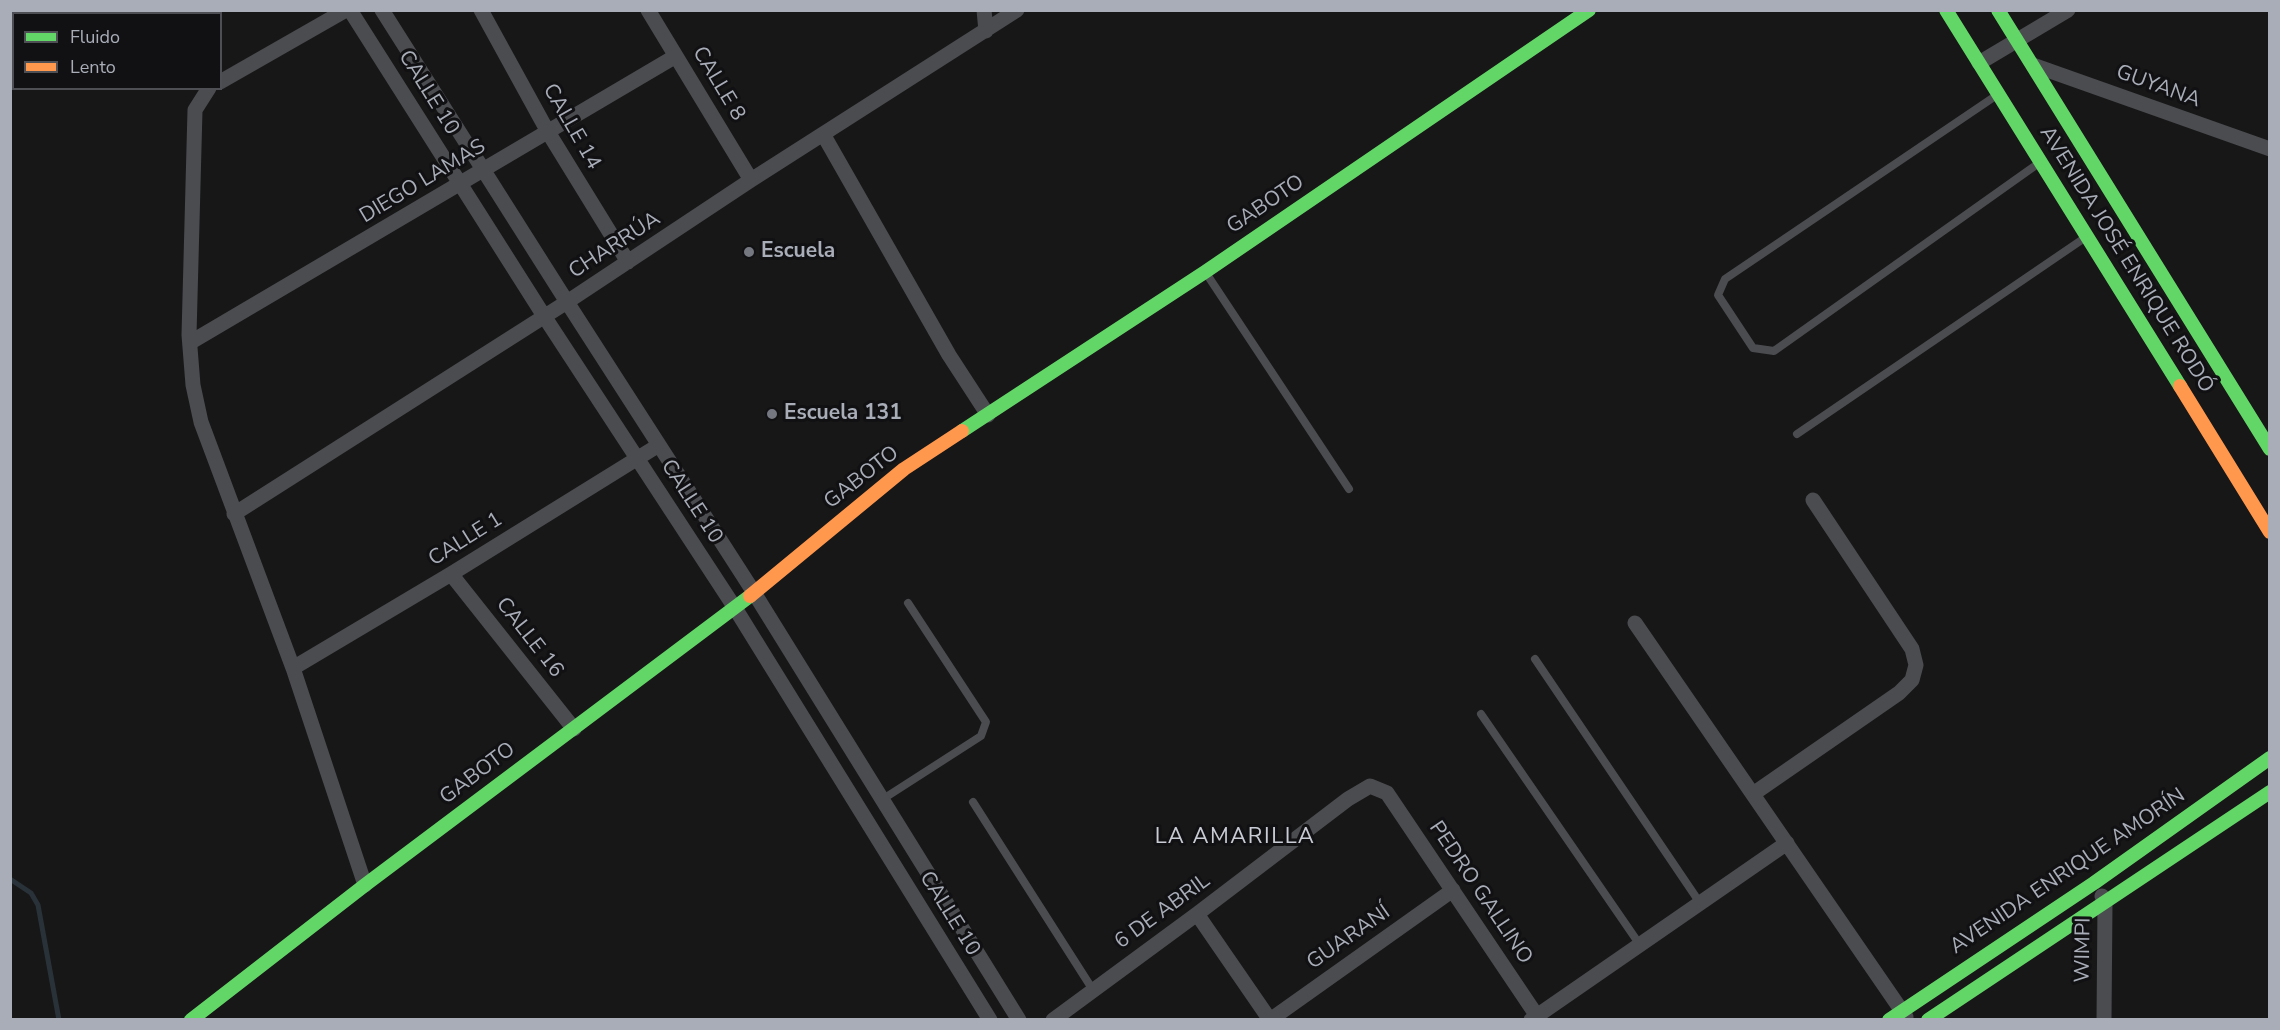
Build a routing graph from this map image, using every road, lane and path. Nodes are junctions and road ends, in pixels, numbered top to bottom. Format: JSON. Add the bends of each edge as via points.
{"nodes":[{"id":1,"x":348,"y":10,"type":"edge"},
{"id":2,"x":382,"y":10,"type":"edge"},
{"id":3,"x":481,"y":10,"type":"edge"},
{"id":4,"x":648,"y":10,"type":"edge"},
{"id":5,"x":984,"y":10,"type":"edge"},
{"id":6,"x":1017,"y":10,"type":"edge"},
{"id":7,"x":1589,"y":10,"type":"edge"},
{"id":8,"x":1946,"y":10,"type":"edge"},
{"id":9,"x":1998,"y":10,"type":"edge"},
{"id":10,"x":2068,"y":10,"type":"edge"},
{"id":11,"x":986,"y":31,"type":"junction"},
{"id":12,"x":2018,"y":41,"type":"junction"},
{"id":13,"x":676,"y":56,"type":"junction"},
{"id":14,"x":1979,"y":63,"type":"junction"},
{"id":15,"x":2033,"y":65,"type":"junction"},
{"id":16,"x":222,"y":81,"type":"edge"},
{"id":17,"x":208,"y":90,"type":"edge"},
{"id":18,"x":1997,"y":95,"type":"junction"},
{"id":19,"x":548,"y":132,"type":"junction"},
{"id":20,"x":823,"y":134,"type":"junction"},
{"id":21,"x":2270,"y":149,"type":"edge"},
{"id":22,"x":2040,"y":162,"type":"junction"},
{"id":23,"x":483,"y":170,"type":"junction"},
{"id":24,"x":751,"y":180,"type":"junction"},
{"id":25,"x":461,"y":185,"type":"junction"},
{"id":26,"x":2087,"y":237,"type":"junction"},
{"id":27,"x":628,"y":262,"type":"junction"},
{"id":28,"x":1205,"y":272,"type":"junction"},
{"id":29,"x":567,"y":302,"type":"junction"},
{"id":30,"x":544,"y":316,"type":"junction"},
{"id":31,"x":190,"y":342,"type":"junction"},
{"id":32,"x":988,"y":414,"type":"junction"},
{"id":33,"x":1797,"y":434,"type":"dead end"},
{"id":34,"x":658,"y":445,"type":"junction"},
{"id":35,"x":2270,"y":449,"type":"edge"},
{"id":36,"x":638,"y":458,"type":"junction"},
{"id":37,"x":1349,"y":489,"type":"dead end"},
{"id":38,"x":1813,"y":500,"type":"dead end"},
{"id":39,"x":234,"y":513,"type":"junction"},
{"id":40,"x":2270,"y":532,"type":"edge"},
{"id":41,"x":451,"y":574,"type":"junction"},
{"id":42,"x":753,"y":591,"type":"junction"},
{"id":43,"x":908,"y":603,"type":"dead end"},
{"id":44,"x":735,"y":608,"type":"junction"},
{"id":45,"x":1635,"y":623,"type":"dead end"},
{"id":46,"x":1535,"y":659,"type":"dead end"},
{"id":47,"x":293,"y":668,"type":"junction"},
{"id":48,"x":1481,"y":714,"type":"dead end"},
{"id":49,"x":574,"y":729,"type":"junction"},
{"id":50,"x":2270,"y":758,"type":"edge"},
{"id":51,"x":2270,"y":792,"type":"edge"},
{"id":52,"x":1388,"y":793,"type":"joint"},
{"id":53,"x":1753,"y":794,"type":"junction"},
{"id":54,"x":883,"y":799,"type":"junction"},
{"id":55,"x":974,"y":802,"type":"dead end"},
{"id":56,"x":1787,"y":843,"type":"junction"},
{"id":57,"x":2094,"y":883,"type":"junction"},
{"id":58,"x":365,"y":885,"type":"junction"},
{"id":59,"x":1453,"y":890,"type":"junction"},
{"id":60,"x":1701,"y":903,"type":"junction"},
{"id":61,"x":2105,"y":903,"type":"junction"},
{"id":62,"x":1197,"y":914,"type":"junction"},
{"id":63,"x":1640,"y":945,"type":"junction"},
{"id":64,"x":1093,"y":990,"type":"junction"},
{"id":65,"x":1905,"y":1015,"type":"edge"},
{"id":66,"x":1534,"y":1018,"type":"edge"},
{"id":67,"x":191,"y":1020,"type":"edge"},
{"id":68,"x":990,"y":1020,"type":"edge"},
{"id":69,"x":1019,"y":1020,"type":"edge"},
{"id":70,"x":1053,"y":1020,"type":"edge"},
{"id":71,"x":1270,"y":1020,"type":"edge"},
{"id":72,"x":1889,"y":1020,"type":"edge"},
{"id":73,"x":1928,"y":1020,"type":"edge"},
{"id":74,"x":2104,"y":1020,"type":"edge"}],
"edges":[{"from":1,"to":16,"type":"street"},
{"from":1,"to":25,"type":"street","name":"CALLE 10"},
{"from":2,"to":23,"type":"street","name":"CALLE 10"},
{"from":3,"to":19,"type":"street","name":"CALLE 14"},
{"from":4,"to":13,"type":"street","name":"CALLE 8"},
{"from":5,"to":11,"type":"street"},
{"from":6,"to":11,"type":"street","name":"CHARRÚA"},
{"from":7,"to":28,"type":"street","name":"GABOTO"},
{"from":8,"to":14,"type":"street","name":"AVENIDA JOSÉ ENRIQUE RODÓ"},
{"from":9,"to":12,"type":"street","name":"AVENIDA JOSÉ ENRIQUE RODÓ"},
{"from":10,"to":12,"type":"street"},
{"from":11,"to":20,"type":"street","name":"CHARRÚA"},
{"from":12,"to":14,"type":"street"},
{"from":12,"to":15,"type":"street","name":"AVENIDA JOSÉ ENRIQUE RODÓ"},
{"from":13,"to":19,"type":"street","name":"DIEGO LAMAS"},
{"from":13,"to":24,"type":"street","name":"CALLE 8"},
{"from":14,"to":18,"type":"street","name":"AVENIDA JOSÉ ENRIQUE RODÓ"},
{"from":15,"to":21,"type":"street","name":"GUYANA"},
{"from":15,"to":35,"type":"street","name":"AVENIDA JOSÉ ENRIQUE RODÓ"},
{"from":17,"to":31,"type":"street","via":[[195,110]]},
{"from":18,"to":22,"type":"street","name":"AVENIDA JOSÉ ENRIQUE RODÓ"},
{"from":18,"to":22,"type":"lane","via":[[1725,279],[1718,295],[1753,348],[1773,351]]},
{"from":19,"to":23,"type":"street","name":"DIEGO LAMAS"},
{"from":19,"to":27,"type":"street","name":"CALLE 14"},
{"from":20,"to":24,"type":"street","name":"CHARRÚA"},
{"from":20,"to":32,"type":"street","via":[[949,355]]},
{"from":22,"to":26,"type":"street","name":"AVENIDA JOSÉ ENRIQUE RODÓ"},
{"from":23,"to":25,"type":"street","name":"DIEGO LAMAS"},
{"from":23,"to":29,"type":"street","name":"CALLE 10"},
{"from":24,"to":27,"type":"street","name":"CHARRÚA"},
{"from":25,"to":30,"type":"street","name":"CALLE 10"},
{"from":25,"to":31,"type":"street","name":"DIEGO LAMAS"},
{"from":26,"to":33,"type":"lane"},
{"from":26,"to":40,"type":"street","name":"AVENIDA JOSÉ ENRIQUE RODÓ"},
{"from":27,"to":29,"type":"street","name":"CHARRÚA"},
{"from":28,"to":32,"type":"street","name":"GABOTO"},
{"from":28,"to":37,"type":"lane"},
{"from":29,"to":30,"type":"street","name":"CHARRÚA"},
{"from":29,"to":34,"type":"street","name":"CALLE 10"},
{"from":30,"to":36,"type":"street","name":"CALLE 10"},
{"from":30,"to":39,"type":"street","name":"CHARRÚA"},
{"from":31,"to":39,"type":"street","via":[[201,422]]},
{"from":32,"to":42,"type":"street","name":"GABOTO","via":[[904,470]]},
{"from":34,"to":36,"type":"street","name":"CALLE 1"},
{"from":34,"to":42,"type":"street","name":"CALLE 10"},
{"from":36,"to":41,"type":"street","name":"CALLE 1"},
{"from":36,"to":44,"type":"street","name":"CALLE 10"},
{"from":38,"to":53,"type":"street","via":[[1912,649],[1916,665],[1912,680],[1899,693]]},
{"from":39,"to":47,"type":"street"},
{"from":41,"to":47,"type":"street","name":"CALLE 1"},
{"from":41,"to":49,"type":"street","name":"CALLE 16"},
{"from":42,"to":44,"type":"street","name":"GABOTO"},
{"from":42,"to":54,"type":"street","name":"CALLE 10"},
{"from":43,"to":54,"type":"lane","via":[[986,723],[981,736]]},
{"from":44,"to":49,"type":"street","name":"GABOTO"},
{"from":44,"to":68,"type":"street","name":"CALLE 10"},
{"from":45,"to":53,"type":"street"},
{"from":46,"to":60,"type":"lane"},
{"from":47,"to":58,"type":"street"},
{"from":48,"to":63,"type":"lane"},
{"from":49,"to":58,"type":"street","name":"GABOTO"},
{"from":50,"to":57,"type":"street","name":"AVENIDA ENRIQUE AMORÍN"},
{"from":51,"to":61,"type":"street"},
{"from":52,"to":59,"type":"street","name":"PEDRO GALLINO"},
{"from":52,"to":62,"type":"street","name":"6 DE ABRIL","via":[[1370,786],[1348,799]]},
{"from":53,"to":56,"type":"street"},
{"from":54,"to":69,"type":"street","name":"CALLE 10"},
{"from":55,"to":64,"type":"lane"},
{"from":56,"to":60,"type":"street"},
{"from":56,"to":65,"type":"street"},
{"from":57,"to":61,"type":"street","name":"WIMPI"},
{"from":57,"to":65,"type":"street","name":"AVENIDA ENRIQUE AMORÍN"},
{"from":58,"to":67,"type":"street","name":"GABOTO"},
{"from":59,"to":66,"type":"street","name":"PEDRO GALLINO"},
{"from":59,"to":71,"type":"street","name":"GUARANÍ"},
{"from":60,"to":63,"type":"street"},
{"from":61,"to":73,"type":"street"},
{"from":61,"to":74,"type":"street","name":"WIMPI"},
{"from":62,"to":64,"type":"street","name":"6 DE ABRIL"},
{"from":62,"to":71,"type":"street"},
{"from":63,"to":66,"type":"street"},
{"from":64,"to":70,"type":"street","name":"6 DE ABRIL"},
{"from":65,"to":72,"type":"street","name":"AVENIDA ENRIQUE AMORÍN"}]}
